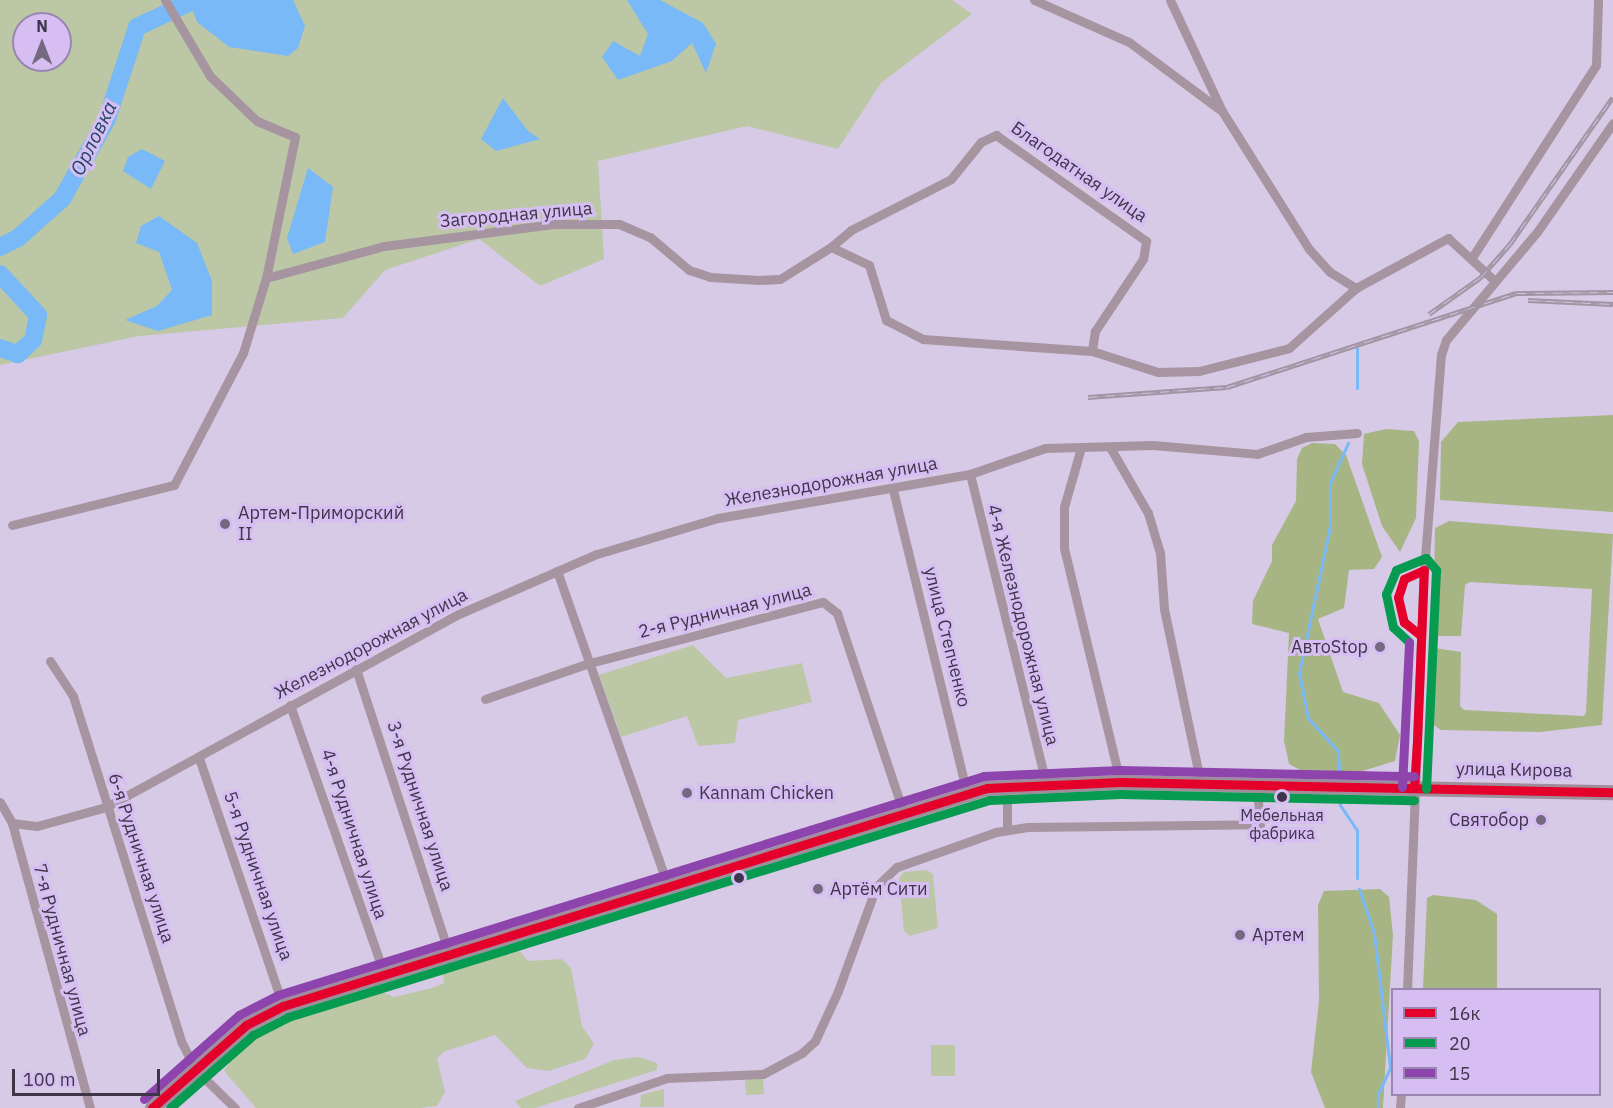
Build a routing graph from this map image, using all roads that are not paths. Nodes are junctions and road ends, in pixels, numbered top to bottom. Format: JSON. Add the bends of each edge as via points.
{"nodes":[{"id":1,"x":1034,"y":0,"type":"edge"},
{"id":2,"x":1170,"y":0,"type":"edge"},
{"id":3,"x":1598,"y":0,"type":"edge"},
{"id":4,"x":167,"y":4,"type":"edge"},
{"id":5,"x":1222,"y":111,"type":"junction"},
{"id":6,"x":1613,"y":123,"type":"edge"},
{"id":7,"x":831,"y":247,"type":"junction"},
{"id":8,"x":1473,"y":256,"type":"junction"},
{"id":9,"x":266,"y":278,"type":"junction"},
{"id":10,"x":1495,"y":281,"type":"junction"},
{"id":11,"x":1356,"y":288,"type":"junction"},
{"id":12,"x":1092,"y":351,"type":"junction"},
{"id":13,"x":1357,"y":433,"type":"dead end"},
{"id":14,"x":1111,"y":449,"type":"junction"},
{"id":15,"x":1080,"y":451,"type":"junction"},
{"id":16,"x":970,"y":474,"type":"junction"},
{"id":17,"x":893,"y":490,"type":"junction"},
{"id":18,"x":12,"y":525,"type":"dead end"},
{"id":19,"x":557,"y":571,"type":"junction"},
{"id":20,"x":50,"y":661,"type":"dead end"},
{"id":21,"x":586,"y":664,"type":"junction"},
{"id":22,"x":356,"y":669,"type":"junction"},
{"id":23,"x":485,"y":699,"type":"dead end"},
{"id":24,"x":290,"y":705,"type":"junction"},
{"id":25,"x":199,"y":758,"type":"junction"},
{"id":26,"x":1120,"y":782,"type":"junction"},
{"id":27,"x":1046,"y":783,"type":"junction"},
{"id":28,"x":1007,"y":785,"type":"junction"},
{"id":29,"x":1201,"y":785,"type":"junction"},
{"id":30,"x":1257,"y":787,"type":"junction"},
{"id":31,"x":1414,"y":788,"type":"junction"},
{"id":32,"x":1613,"y":792,"type":"edge"},
{"id":33,"x":967,"y":793,"type":"junction"},
{"id":34,"x":0,"y":802,"type":"edge"},
{"id":35,"x":106,"y":807,"type":"junction"},
{"id":36,"x":904,"y":814,"type":"junction"},
{"id":37,"x":12,"y":823,"type":"junction"},
{"id":38,"x":1007,"y":830,"type":"junction"},
{"id":39,"x":668,"y":886,"type":"junction"},
{"id":40,"x":449,"y":954,"type":"junction"},
{"id":41,"x":384,"y":974,"type":"junction"},
{"id":42,"x":1407,"y":988,"type":"edge"},
{"id":43,"x":283,"y":1006,"type":"junction"},
{"id":44,"x":195,"y":1068,"type":"junction"},
{"id":45,"x":90,"y":1108,"type":"edge"},
{"id":46,"x":152,"y":1108,"type":"edge"},
{"id":47,"x":236,"y":1108,"type":"edge"},
{"id":48,"x":578,"y":1108,"type":"edge"}],
"edges":[{"from":1,"to":5,"type":"street","via":[[1128,42]]},
{"from":2,"to":5,"type":"street"},
{"from":3,"to":8,"type":"street","via":[[1596,65]]},
{"from":4,"to":9,"type":"street","via":[[210,76],[257,121],[295,138]]},
{"from":5,"to":11,"type":"street","via":[[1309,249]]},
{"from":6,"to":10,"type":"street","via":[[1537,232]]},
{"from":7,"to":9,"type":"street","name":"Загородная улица","via":[[780,279],[710,277],[689,270],[628,226],[554,224],[384,246]]},
{"from":7,"to":12,"type":"street","via":[[868,265],[886,320],[923,339]]},
{"from":7,"to":12,"type":"street","name":"Благодатная улица","via":[[851,230],[951,179],[981,142],[996,135],[1146,241],[1143,259],[1095,331]]},
{"from":8,"to":10,"type":"street"},
{"from":8,"to":11,"type":"street","via":[[1449,238]]},
{"from":9,"to":18,"type":"street","via":[[243,353],[174,485]]},
{"from":10,"to":31,"type":"street","via":[[1446,340],[1441,355]]},
{"from":11,"to":12,"type":"street","via":[[1289,348],[1240,362],[1199,371],[1158,372]]},
{"from":13,"to":14,"type":"street","name":"Железнодорожная улица","via":[[1306,437],[1257,454],[1153,445]]},
{"from":14,"to":15,"type":"street","name":"Железнодорожная улица"},
{"from":14,"to":29,"type":"street","via":[[1148,513],[1160,553],[1164,609]]},
{"from":15,"to":16,"type":"street","name":"Железнодорожная улица","via":[[1045,448]]},
{"from":15,"to":26,"type":"street","via":[[1064,507],[1064,548]]},
{"from":16,"to":17,"type":"street","name":"Железнодорожная улица"},
{"from":16,"to":27,"type":"street","name":"4-я Железнодорожная улица"},
{"from":17,"to":19,"type":"street","name":"Железнодорожная улица","via":[[752,509],[597,554]]},
{"from":17,"to":33,"type":"street","name":"улица Степченко"},
{"from":19,"to":21,"type":"street"},
{"from":19,"to":22,"type":"street","name":"Железнодорожная улица","via":[[461,613]]},
{"from":20,"to":35,"type":"street","name":"6-я Рудничная улица","via":[[73,696]]},
{"from":21,"to":23,"type":"street","name":"2-я Рудничная улица"},
{"from":21,"to":36,"type":"street","name":"2-я Рудничная улица","via":[[810,603],[829,605],[837,614]]},
{"from":21,"to":39,"type":"street"},
{"from":22,"to":24,"type":"street","name":"Железнодорожная улица"},
{"from":22,"to":40,"type":"street","name":"3-я Рудничная улица"},
{"from":24,"to":25,"type":"street","name":"Железнодорожная улица"},
{"from":24,"to":41,"type":"street","name":"4-я Рудничная улица"},
{"from":25,"to":35,"type":"street","name":"Железнодорожная улица"},
{"from":25,"to":43,"type":"street","name":"5-я Рудничная улица"},
{"from":26,"to":27,"type":"main road","name":"улица Кирова"},
{"from":26,"to":29,"type":"main road","name":"улица Кирова"},
{"from":27,"to":28,"type":"main road","name":"улица Кирова"},
{"from":28,"to":33,"type":"main road","name":"улица Кирова"},
{"from":28,"to":38,"type":"street"},
{"from":29,"to":30,"type":"main road","name":"улица Кирова"},
{"from":30,"to":31,"type":"main road","name":"улица Кирова"},
{"from":30,"to":38,"type":"street","via":[[1260,824]]},
{"from":31,"to":32,"type":"main road","name":"улица Кирова"},
{"from":31,"to":42,"type":"street"},
{"from":33,"to":36,"type":"main road","name":"улица Кирова"},
{"from":34,"to":37,"type":"street","name":"7-я Рудничная улица"},
{"from":35,"to":37,"type":"street","name":"Железнодорожная улица","via":[[37,826]]},
{"from":35,"to":44,"type":"street","name":"6-я Рудничная улица"},
{"from":36,"to":39,"type":"main road","name":"улица Кирова"},
{"from":37,"to":45,"type":"street","name":"7-я Рудничная улица"},
{"from":38,"to":48,"type":"street","via":[[897,867],[885,876],[815,1041],[763,1074],[667,1078]]},
{"from":39,"to":40,"type":"main road","name":"улица Кирова"},
{"from":40,"to":41,"type":"main road","name":"улица Кирова"},
{"from":41,"to":43,"type":"main road","name":"улица Кирова"},
{"from":43,"to":44,"type":"main road","name":"улица Кирова","via":[[246,1025]]},
{"from":44,"to":46,"type":"main road","name":"улица Кирова"},
{"from":44,"to":47,"type":"street"}]}
